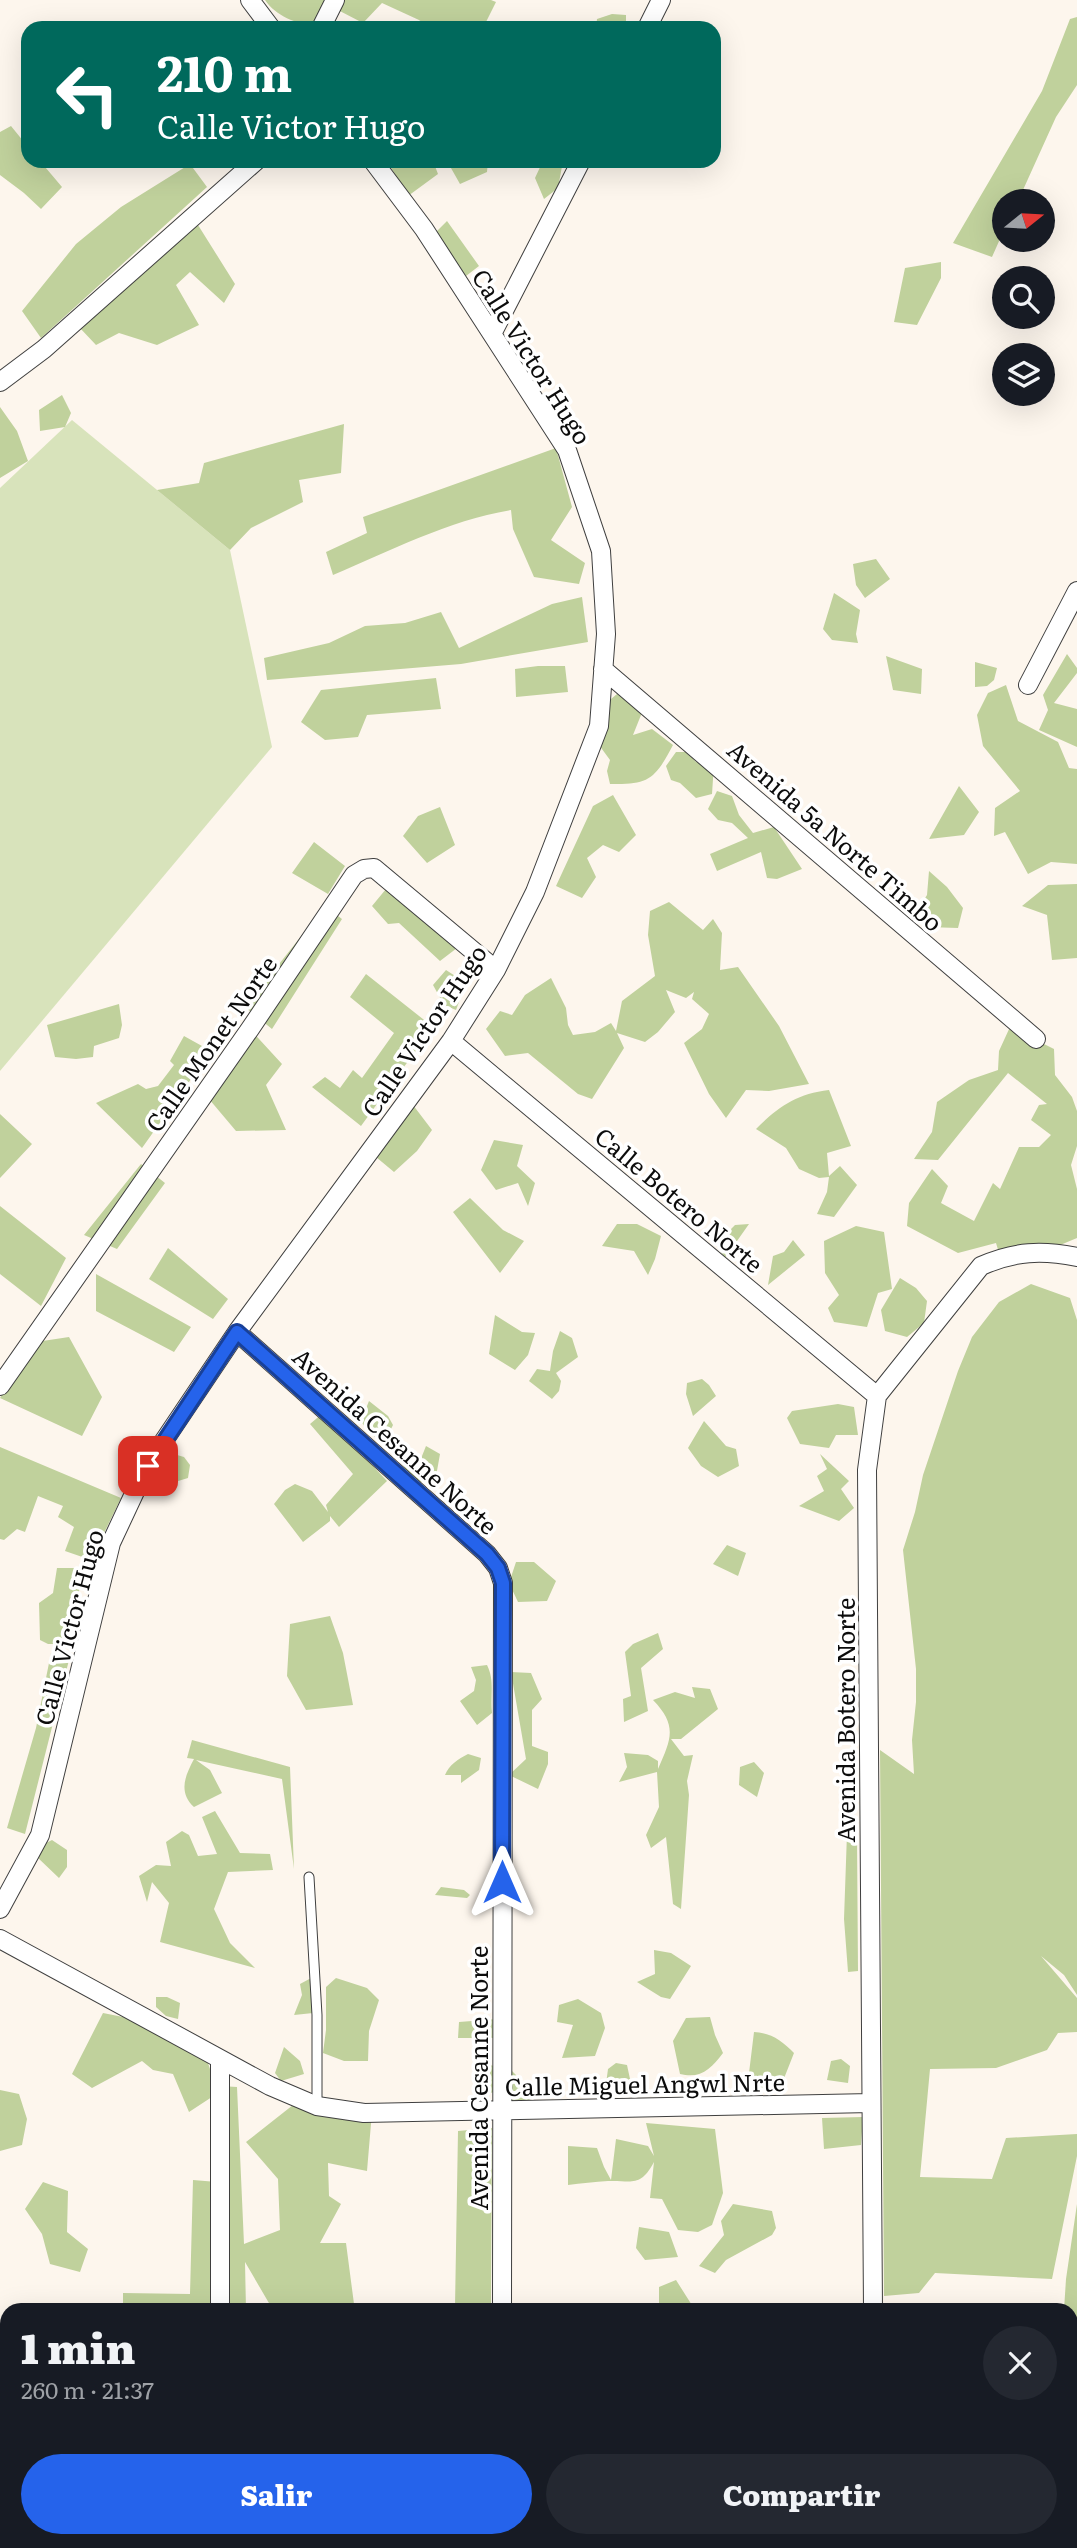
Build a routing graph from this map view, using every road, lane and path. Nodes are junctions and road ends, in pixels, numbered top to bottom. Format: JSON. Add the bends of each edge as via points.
{"nodes":[{"id":1,"x":250,"y":0,"type":"edge"},
{"id":2,"x":335,"y":0,"type":"edge"},
{"id":3,"x":661,"y":0,"type":"edge"},
{"id":4,"x":266,"y":21,"type":"edge"},
{"id":5,"x":324,"y":21,"type":"edge"},
{"id":6,"x":650,"y":21,"type":"edge"},
{"id":7,"x":248,"y":168,"type":"edge"},
{"id":8,"x":378,"y":168,"type":"edge"},
{"id":9,"x":577,"y":168,"type":"edge"},
{"id":10,"x":492,"y":334,"type":"junction"},
{"id":11,"x":0,"y":382,"type":"edge"},
{"id":12,"x":1077,"y":590,"type":"edge"},
{"id":13,"x":604,"y":669,"type":"junction"},
{"id":14,"x":1028,"y":685,"type":"dead end"},
{"id":15,"x":496,"y":970,"type":"junction"},
{"id":16,"x":1036,"y":1039,"type":"dead end"},
{"id":17,"x":451,"y":1041,"type":"junction"},
{"id":18,"x":1077,"y":1257,"type":"edge"},
{"id":19,"x":237,"y":1332,"type":"junction"},
{"id":20,"x":0,"y":1386,"type":"edge"},
{"id":21,"x":877,"y":1396,"type":"junction"},
{"id":22,"x":309,"y":1877,"type":"dead end"},
{"id":23,"x":0,"y":1909,"type":"edge"},
{"id":24,"x":0,"y":1939,"type":"edge"},
{"id":25,"x":220,"y":2059,"type":"junction"},
{"id":26,"x":871,"y":2104,"type":"junction"},
{"id":27,"x":317,"y":2106,"type":"junction"},
{"id":28,"x":502,"y":2111,"type":"junction"},
{"id":29,"x":220,"y":2303,"type":"edge"},
{"id":30,"x":502,"y":2303,"type":"edge"},
{"id":31,"x":873,"y":2303,"type":"edge"}],
"edges":[{"from":1,"to":4,"type":"street"},
{"from":2,"to":5,"type":"street"},
{"from":3,"to":6,"type":"street"},
{"from":7,"to":11,"type":"street","via":[[44,349]]},
{"from":8,"to":10,"type":"street","name":"Calle Victor Hugo"},
{"from":9,"to":10,"type":"street"},
{"from":10,"to":13,"type":"street","name":"Calle Victor Hugo","via":[[567,450],[601,551],[607,634]]},
{"from":12,"to":14,"type":"street"},
{"from":13,"to":15,"type":"street","name":"Calle Victor Hugo","via":[[599,726],[535,892]]},
{"from":13,"to":16,"type":"street","name":"Avenida 5a Norte Timbo"},
{"from":15,"to":17,"type":"street","name":"Calle Victor Hugo"},
{"from":15,"to":20,"type":"street","name":"Calle Monet Norte","via":[[374,868],[354,874]]},
{"from":17,"to":19,"type":"street","name":"Calle Victor Hugo"},
{"from":17,"to":21,"type":"street","name":"Calle Botero Norte"},
{"from":18,"to":21,"type":"street","via":[[1024,1252],[981,1266]]},
{"from":19,"to":23,"type":"street","name":"Calle Victor Hugo","via":[[148,1466],[111,1543],[40,1835]]},
{"from":19,"to":28,"type":"street","name":"Avenida Cesanne Norte","via":[[498,1568],[503,1583]]},
{"from":21,"to":26,"type":"street","name":"Avenida Botero Norte","via":[[867,1470]]},
{"from":22,"to":27,"type":"lane"},
{"from":24,"to":25,"type":"street","name":"Calle Miguel Angwl Nrte"},
{"from":25,"to":27,"type":"street","name":"Calle Miguel Angwl Nrte"},
{"from":25,"to":29,"type":"street"},
{"from":26,"to":28,"type":"street","name":"Calle Miguel Angwl Nrte"},
{"from":26,"to":31,"type":"street","name":"Avenida Botero Norte"},
{"from":27,"to":28,"type":"street","name":"Calle Miguel Angwl Nrte","via":[[364,2113]]},
{"from":28,"to":30,"type":"street","name":"Avenida Cesanne Norte"}]}
